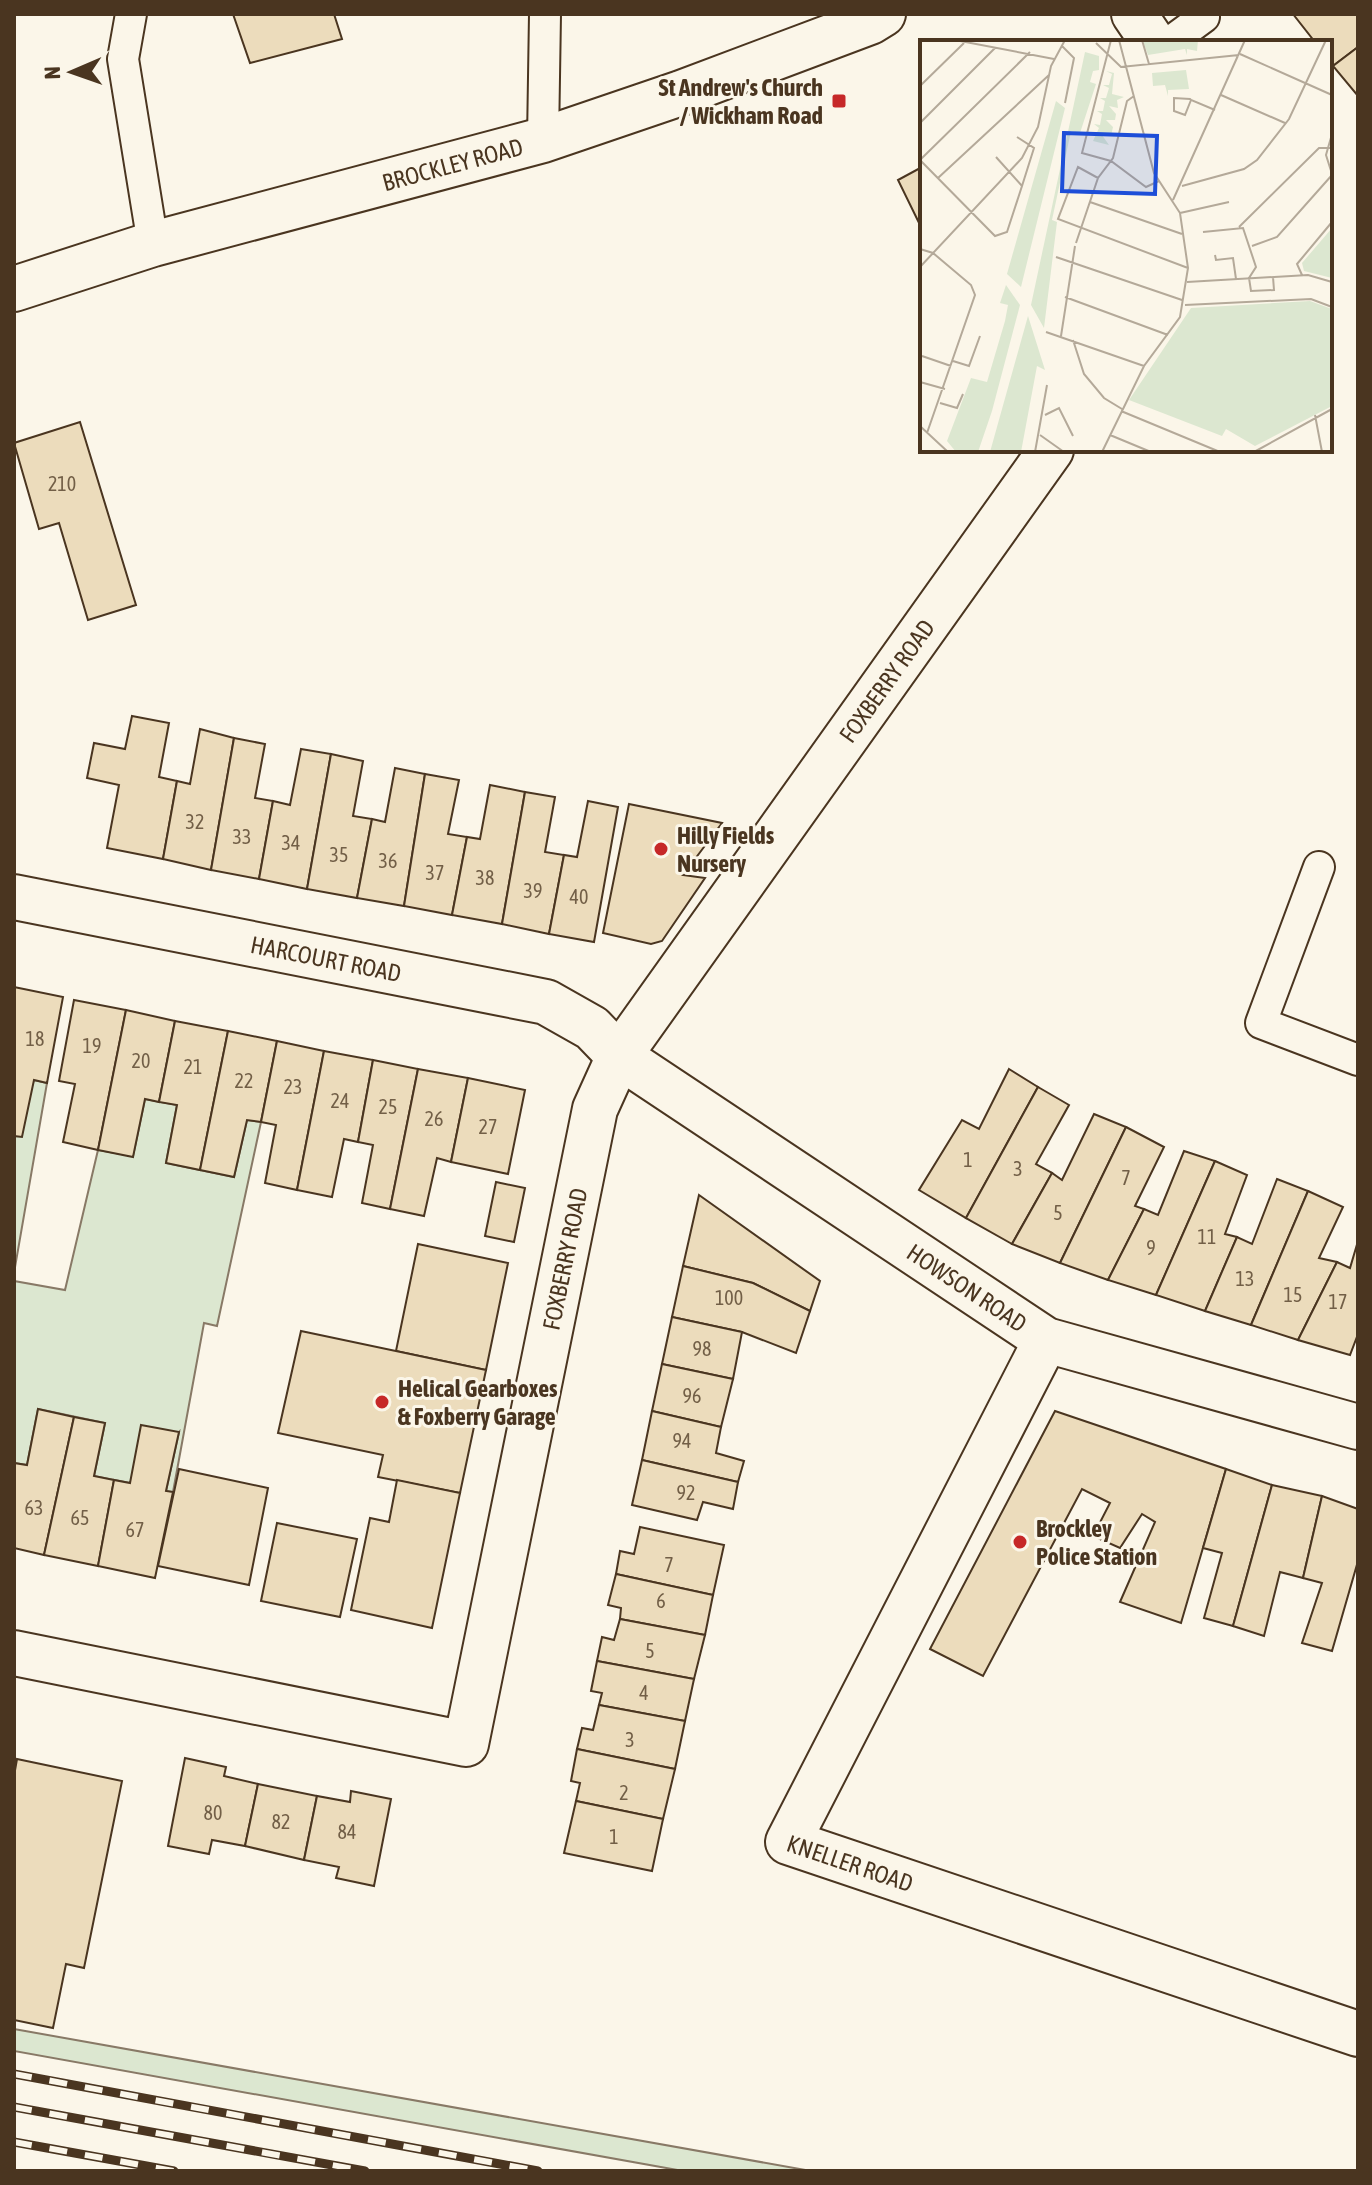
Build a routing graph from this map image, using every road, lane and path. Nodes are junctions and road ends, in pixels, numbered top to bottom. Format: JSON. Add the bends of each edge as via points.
{"nodes":[{"id":1,"x":131,"y":14,"type":"edge"},
{"id":2,"x":545,"y":14,"type":"edge"},
{"id":3,"x":883,"y":14,"type":"edge"},
{"id":4,"x":1134,"y":14,"type":"edge"},
{"id":5,"x":1204,"y":17,"type":"dead end"},
{"id":6,"x":1152,"y":40,"type":"edge"},
{"id":7,"x":1173,"y":40,"type":"edge"},
{"id":8,"x":543,"y":140,"type":"junction"},
{"id":9,"x":153,"y":244,"type":"junction"},
{"id":10,"x":14,"y":289,"type":"edge"},
{"id":11,"x":1050,"y":452,"type":"edge"},
{"id":12,"x":1319,"y":867,"type":"dead end"},
{"id":13,"x":14,"y":897,"type":"edge"},
{"id":14,"x":619,"y":1056,"type":"junction"},
{"id":15,"x":1358,"y":1060,"type":"edge"},
{"id":16,"x":1046,"y":1340,"type":"junction"},
{"id":17,"x":1358,"y":1427,"type":"edge"},
{"id":18,"x":14,"y":1653,"type":"edge"},
{"id":19,"x":1358,"y":2034,"type":"edge"}],
"edges":[{"from":1,"to":9,"type":"lane","via":[[123,59]]},
{"from":2,"to":8,"type":"lane"},
{"from":3,"to":8,"type":"street","name":"BROCKLEY ROAD","via":[[696,88]]},
{"from":4,"to":6,"type":"street"},
{"from":5,"to":7,"type":"lane"},
{"from":8,"to":9,"type":"street","name":"BROCKLEY ROAD"},
{"from":9,"to":10,"type":"street","name":"BROCKLEY ROAD"},
{"from":11,"to":14,"type":"street","name":"FOXBERRY ROAD"},
{"from":12,"to":15,"type":"lane","via":[[1261,1023]]},
{"from":13,"to":14,"type":"street","name":"HARCOURT ROAD","via":[[546,1002],[592,1028]]},
{"from":14,"to":16,"type":"street","name":"HOWSON ROAD"},
{"from":14,"to":18,"type":"street","name":"FOXBERRY ROAD","via":[[595,1109],[466,1744]]},
{"from":16,"to":17,"type":"street","name":"HOWSON ROAD"},
{"from":16,"to":19,"type":"street","name":"KNELLER ROAD","via":[[788,1842]]}]}
